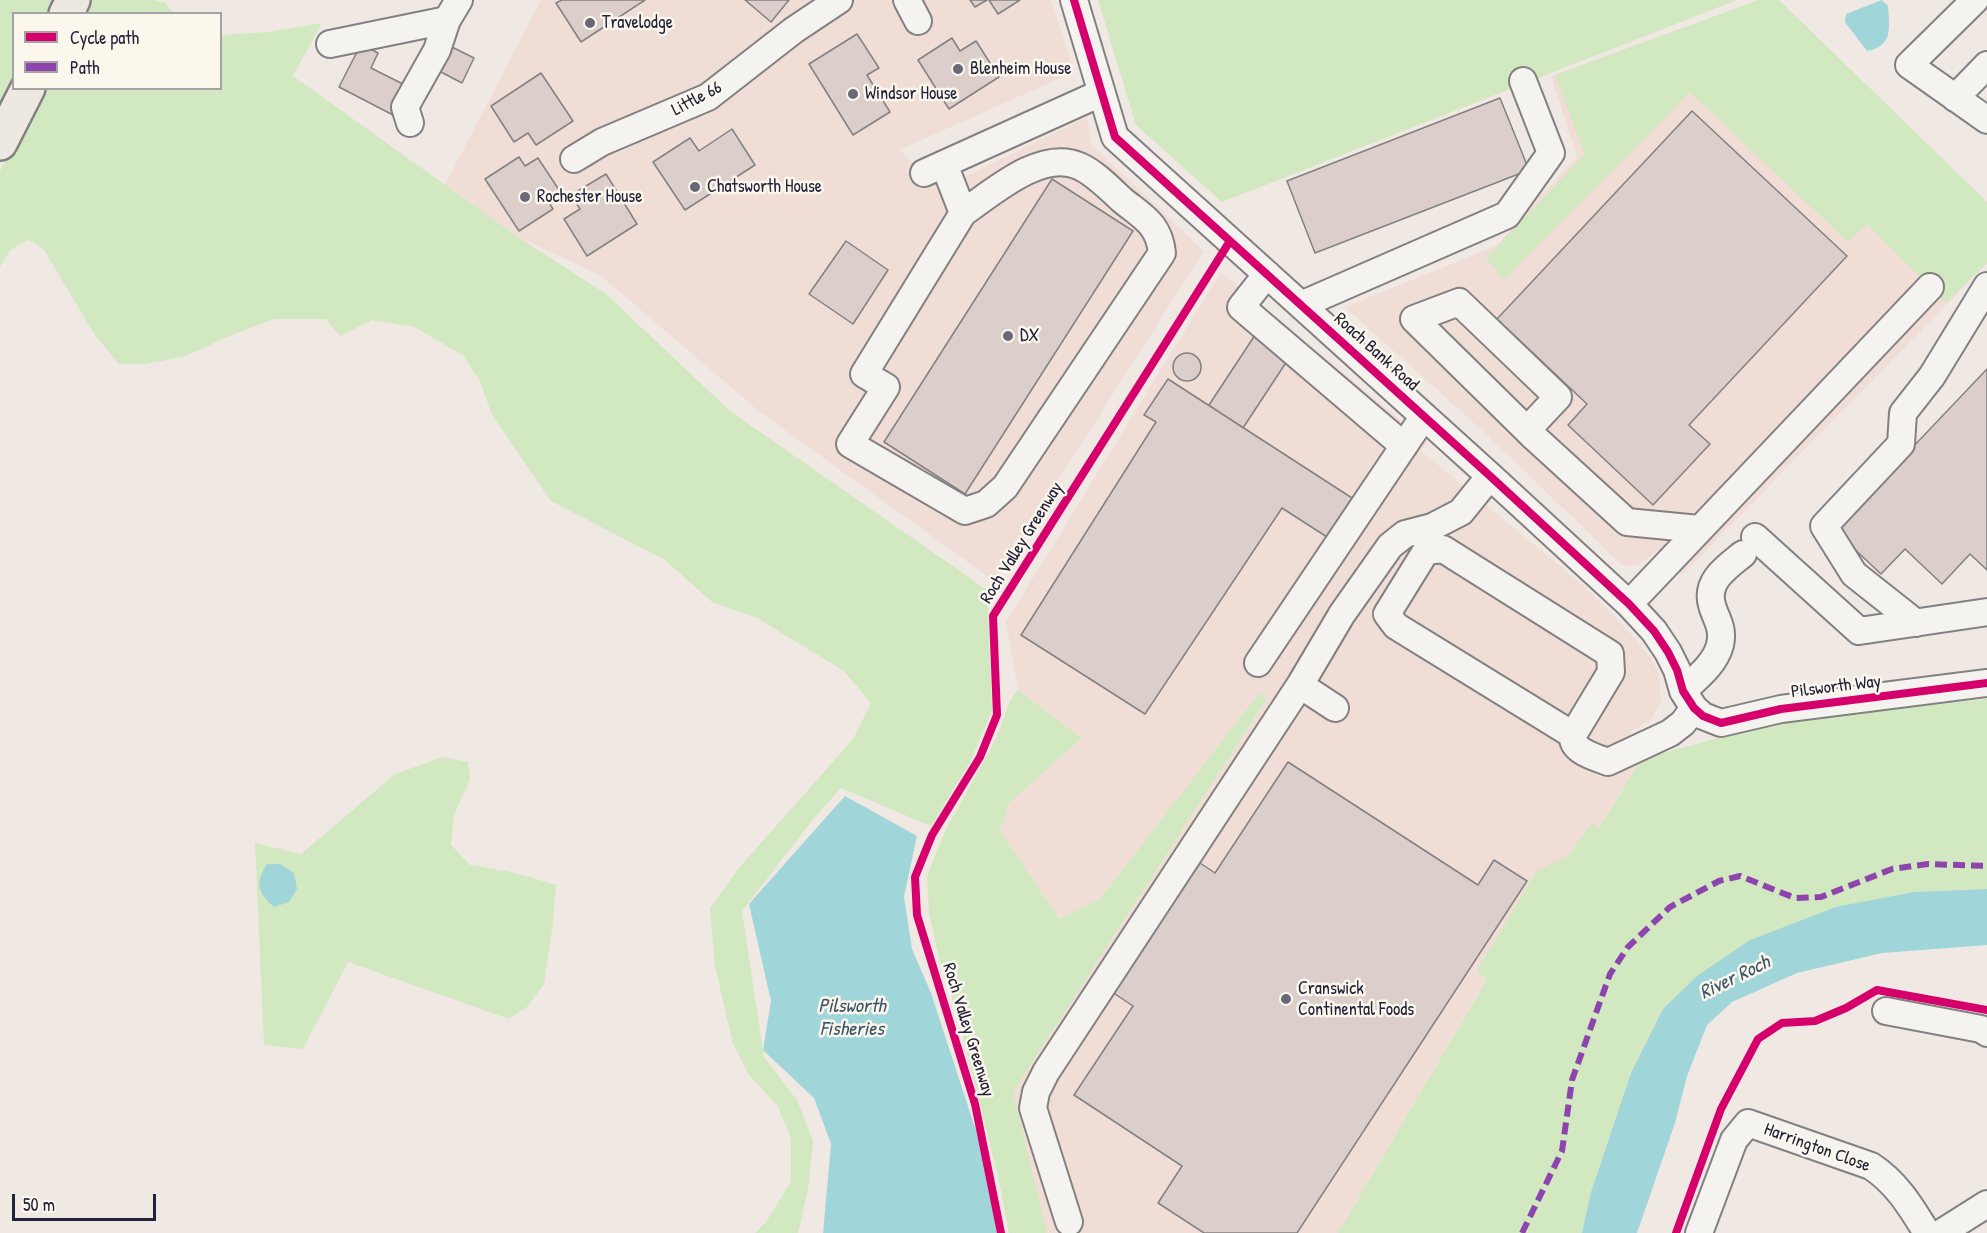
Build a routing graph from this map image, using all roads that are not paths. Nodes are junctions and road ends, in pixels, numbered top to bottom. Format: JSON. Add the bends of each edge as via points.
{"nodes":[{"id":1,"x":839,"y":0,"type":"edge"},
{"id":2,"x":1074,"y":0,"type":"edge"},
{"id":3,"x":1975,"y":0,"type":"edge"},
{"id":4,"x":453,"y":10,"type":"edge"},
{"id":5,"x":330,"y":44,"type":"dead end"},
{"id":6,"x":1987,"y":65,"type":"edge"},
{"id":7,"x":1523,"y":81,"type":"dead end"},
{"id":8,"x":27,"y":90,"type":"edge"},
{"id":9,"x":1101,"y":93,"type":"junction"},
{"id":10,"x":1955,"y":98,"type":"junction"},
{"id":11,"x":1987,"y":120,"type":"edge"},
{"id":12,"x":410,"y":123,"type":"dead end"},
{"id":13,"x":0,"y":143,"type":"edge"},
{"id":14,"x":574,"y":159,"type":"dead end"},
{"id":15,"x":963,"y":213,"type":"junction"},
{"id":16,"x":1266,"y":274,"type":"junction"},
{"id":17,"x":1929,"y":286,"type":"dead end"},
{"id":18,"x":1987,"y":286,"type":"edge"},
{"id":19,"x":1301,"y":305,"type":"junction"},
{"id":20,"x":1424,"y":416,"type":"junction"},
{"id":21,"x":1527,"y":430,"type":"junction"},
{"id":22,"x":1404,"y":446,"type":"junction"},
{"id":23,"x":1490,"y":476,"type":"junction"},
{"id":24,"x":1699,"y":529,"type":"junction"},
{"id":25,"x":1629,"y":604,"type":"junction"},
{"id":26,"x":1987,"y":612,"type":"edge"},
{"id":27,"x":1916,"y":623,"type":"junction"},
{"id":28,"x":1258,"y":663,"type":"dead end"},
{"id":29,"x":1987,"y":683,"type":"edge"},
{"id":30,"x":1300,"y":686,"type":"junction"},
{"id":31,"x":1688,"y":699,"type":"junction"},
{"id":32,"x":1335,"y":708,"type":"dead end"},
{"id":33,"x":1574,"y":735,"type":"junction"},
{"id":34,"x":1886,"y":1011,"type":"dead end"},
{"id":35,"x":1987,"y":1033,"type":"edge"},
{"id":36,"x":1987,"y":1204,"type":"edge"},
{"id":37,"x":1069,"y":1222,"type":"dead end"},
{"id":38,"x":1699,"y":1233,"type":"edge"},
{"id":39,"x":1927,"y":1233,"type":"edge"},
{"id":40,"x":1941,"y":1233,"type":"edge"}],
"edges":[{"from":1,"to":14,"type":"street","name":"Little 66","via":[[708,97],[602,142]]},
{"from":2,"to":9,"type":"street","name":"Roach Bank Road"},
{"from":3,"to":10,"type":"street","via":[[1909,65]]},
{"from":4,"to":5,"type":"street"},
{"from":4,"to":12,"type":"street","via":[[437,50],[405,107]]},
{"from":6,"to":10,"type":"street"},
{"from":7,"to":19,"type":"street","via":[[1551,153],[1507,215]]},
{"from":8,"to":13,"type":"highway"},
{"from":9,"to":15,"type":"street","via":[[934,168]]},
{"from":9,"to":16,"type":"street","name":"Roach Bank Road","via":[[1115,137]]},
{"from":10,"to":11,"type":"street"},
{"from":15,"to":15,"type":"street","via":[[864,374],[886,387],[850,444],[964,511],[986,504],[1005,487],[1162,253],[1155,227],[1076,164],[1055,162],[1025,171]]},
{"from":16,"to":19,"type":"street","name":"Roach Bank Road"},
{"from":16,"to":22,"type":"street","via":[[1241,307]]},
{"from":17,"to":24,"type":"street"},
{"from":18,"to":27,"type":"street","via":[[1932,376],[1903,413],[1901,444],[1824,526],[1854,574]]},
{"from":19,"to":20,"type":"street","name":"Roach Bank Road"},
{"from":20,"to":22,"type":"street"},
{"from":20,"to":23,"type":"street","name":"Roach Bank Road"},
{"from":21,"to":21,"type":"street","via":[[1462,367],[1414,319],[1459,302],[1558,397]]},
{"from":21,"to":24,"type":"street","via":[[1627,522]]},
{"from":22,"to":28,"type":"street"},
{"from":23,"to":25,"type":"street","name":"Roach Bank Road"},
{"from":23,"to":30,"type":"street","via":[[1461,512],[1448,521],[1405,534],[1390,546],[1342,614]]},
{"from":24,"to":25,"type":"street"},
{"from":25,"to":31,"type":"street","name":"Roach Bank Road","via":[[1668,652]]},
{"from":26,"to":27,"type":"street"},
{"from":27,"to":31,"type":"street","via":[[1860,631],[1749,545],[1713,584],[1711,604],[1721,626],[1720,645]]},
{"from":29,"to":31,"type":"street","name":"Pilsworth Way","via":[[1781,709],[1721,723],[1703,716]]},
{"from":30,"to":32,"type":"street"},
{"from":30,"to":37,"type":"street","via":[[1036,1092],[1033,1108]]},
{"from":31,"to":33,"type":"street","via":[[1683,723],[1608,762],[1576,747]]},
{"from":33,"to":33,"type":"street","via":[[1396,626],[1387,614],[1426,551],[1443,549],[1610,654],[1611,672]]},
{"from":34,"to":35,"type":"street"},
{"from":36,"to":40,"type":"street"},
{"from":38,"to":39,"type":"street","name":"Harrington Close","via":[[1734,1140],[1748,1123],[1871,1166],[1900,1191]]}]}
